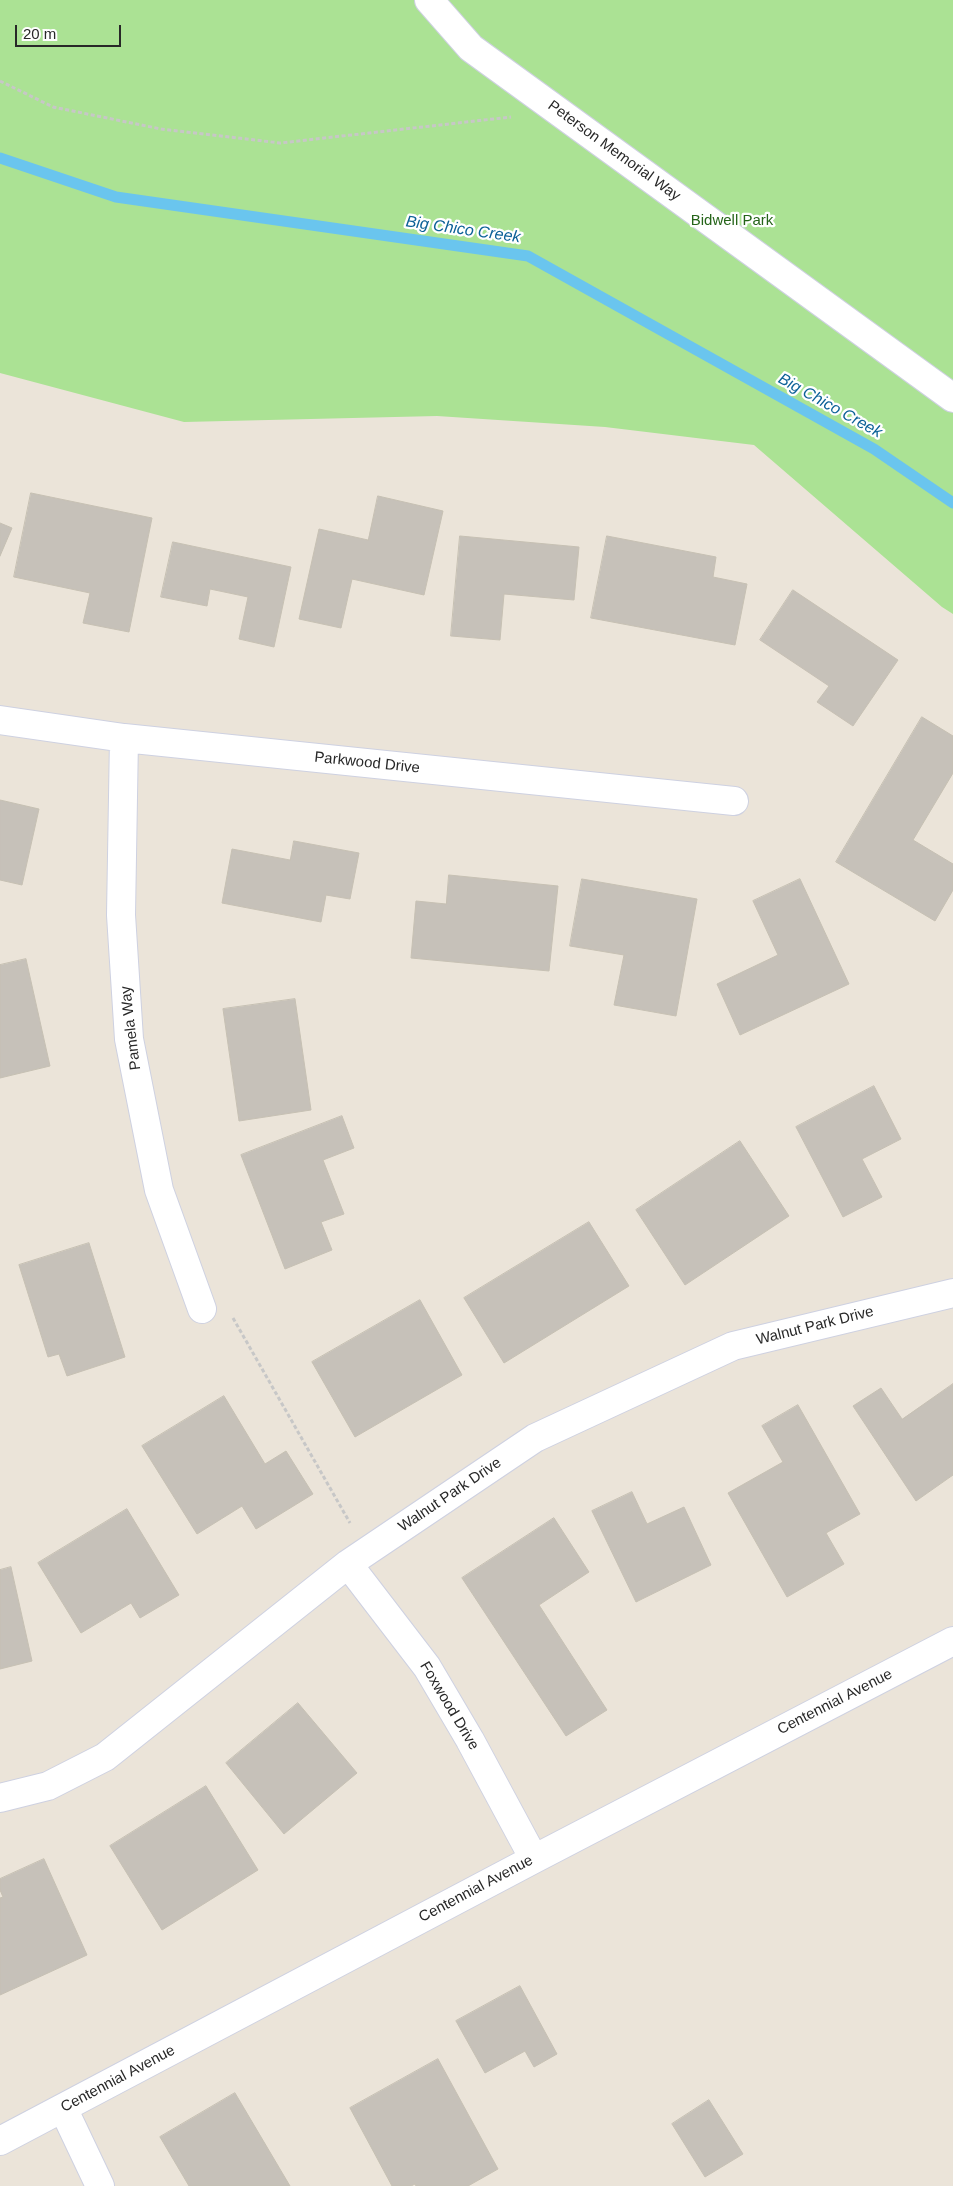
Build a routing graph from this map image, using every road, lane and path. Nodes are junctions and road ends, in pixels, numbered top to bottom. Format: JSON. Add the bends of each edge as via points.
{"nodes":[{"id":1,"x":429,"y":0,"type":"edge"},
{"id":2,"x":0,"y":81,"type":"edge"},
{"id":3,"x":558,"y":111,"type":"junction"},
{"id":4,"x":953,"y":398,"type":"edge"},
{"id":5,"x":0,"y":720,"type":"edge"},
{"id":6,"x":124,"y":738,"type":"junction"},
{"id":7,"x":734,"y":801,"type":"dead end"},
{"id":8,"x":953,"y":1293,"type":"edge"},
{"id":9,"x":202,"y":1309,"type":"joint"},
{"id":10,"x":357,"y":1558,"type":"junction"},
{"id":11,"x":953,"y":1641,"type":"edge"},
{"id":12,"x":0,"y":1798,"type":"edge"},
{"id":13,"x":534,"y":1859,"type":"junction"},
{"id":14,"x":63,"y":2108,"type":"junction"},
{"id":15,"x":0,"y":2141,"type":"edge"},
{"id":16,"x":100,"y":2186,"type":"edge"}],
"edges":[{"from":1,"to":3,"type":"street","name":"Peterson Memorial Way","via":[[471,48]]},
{"from":2,"to":3,"type":"path","via":[[53,107],[161,128],[280,143]]},
{"from":3,"to":4,"type":"street","name":"Peterson Memorial Way"},
{"from":5,"to":6,"type":"street","name":"Parkwood Drive"},
{"from":6,"to":7,"type":"street","name":"Parkwood Drive"},
{"from":6,"to":9,"type":"street","name":"Pamela Way","via":[[121,915],[129,1039],[159,1190]]},
{"from":8,"to":10,"type":"street","name":"Walnut Park Drive","via":[[733,1346],[535,1438]]},
{"from":9,"to":10,"type":"path","via":[[228,1309]]},
{"from":10,"to":12,"type":"street","name":"Walnut Park Drive","via":[[105,1757],[48,1786]]},
{"from":10,"to":13,"type":"street","name":"Foxwood Drive","via":[[470,1740]]},
{"from":11,"to":13,"type":"street","name":"Centennial Avenue"},
{"from":13,"to":14,"type":"street","name":"Centennial Avenue"},
{"from":14,"to":15,"type":"street","name":"Centennial Avenue"},
{"from":14,"to":16,"type":"street"}]}
